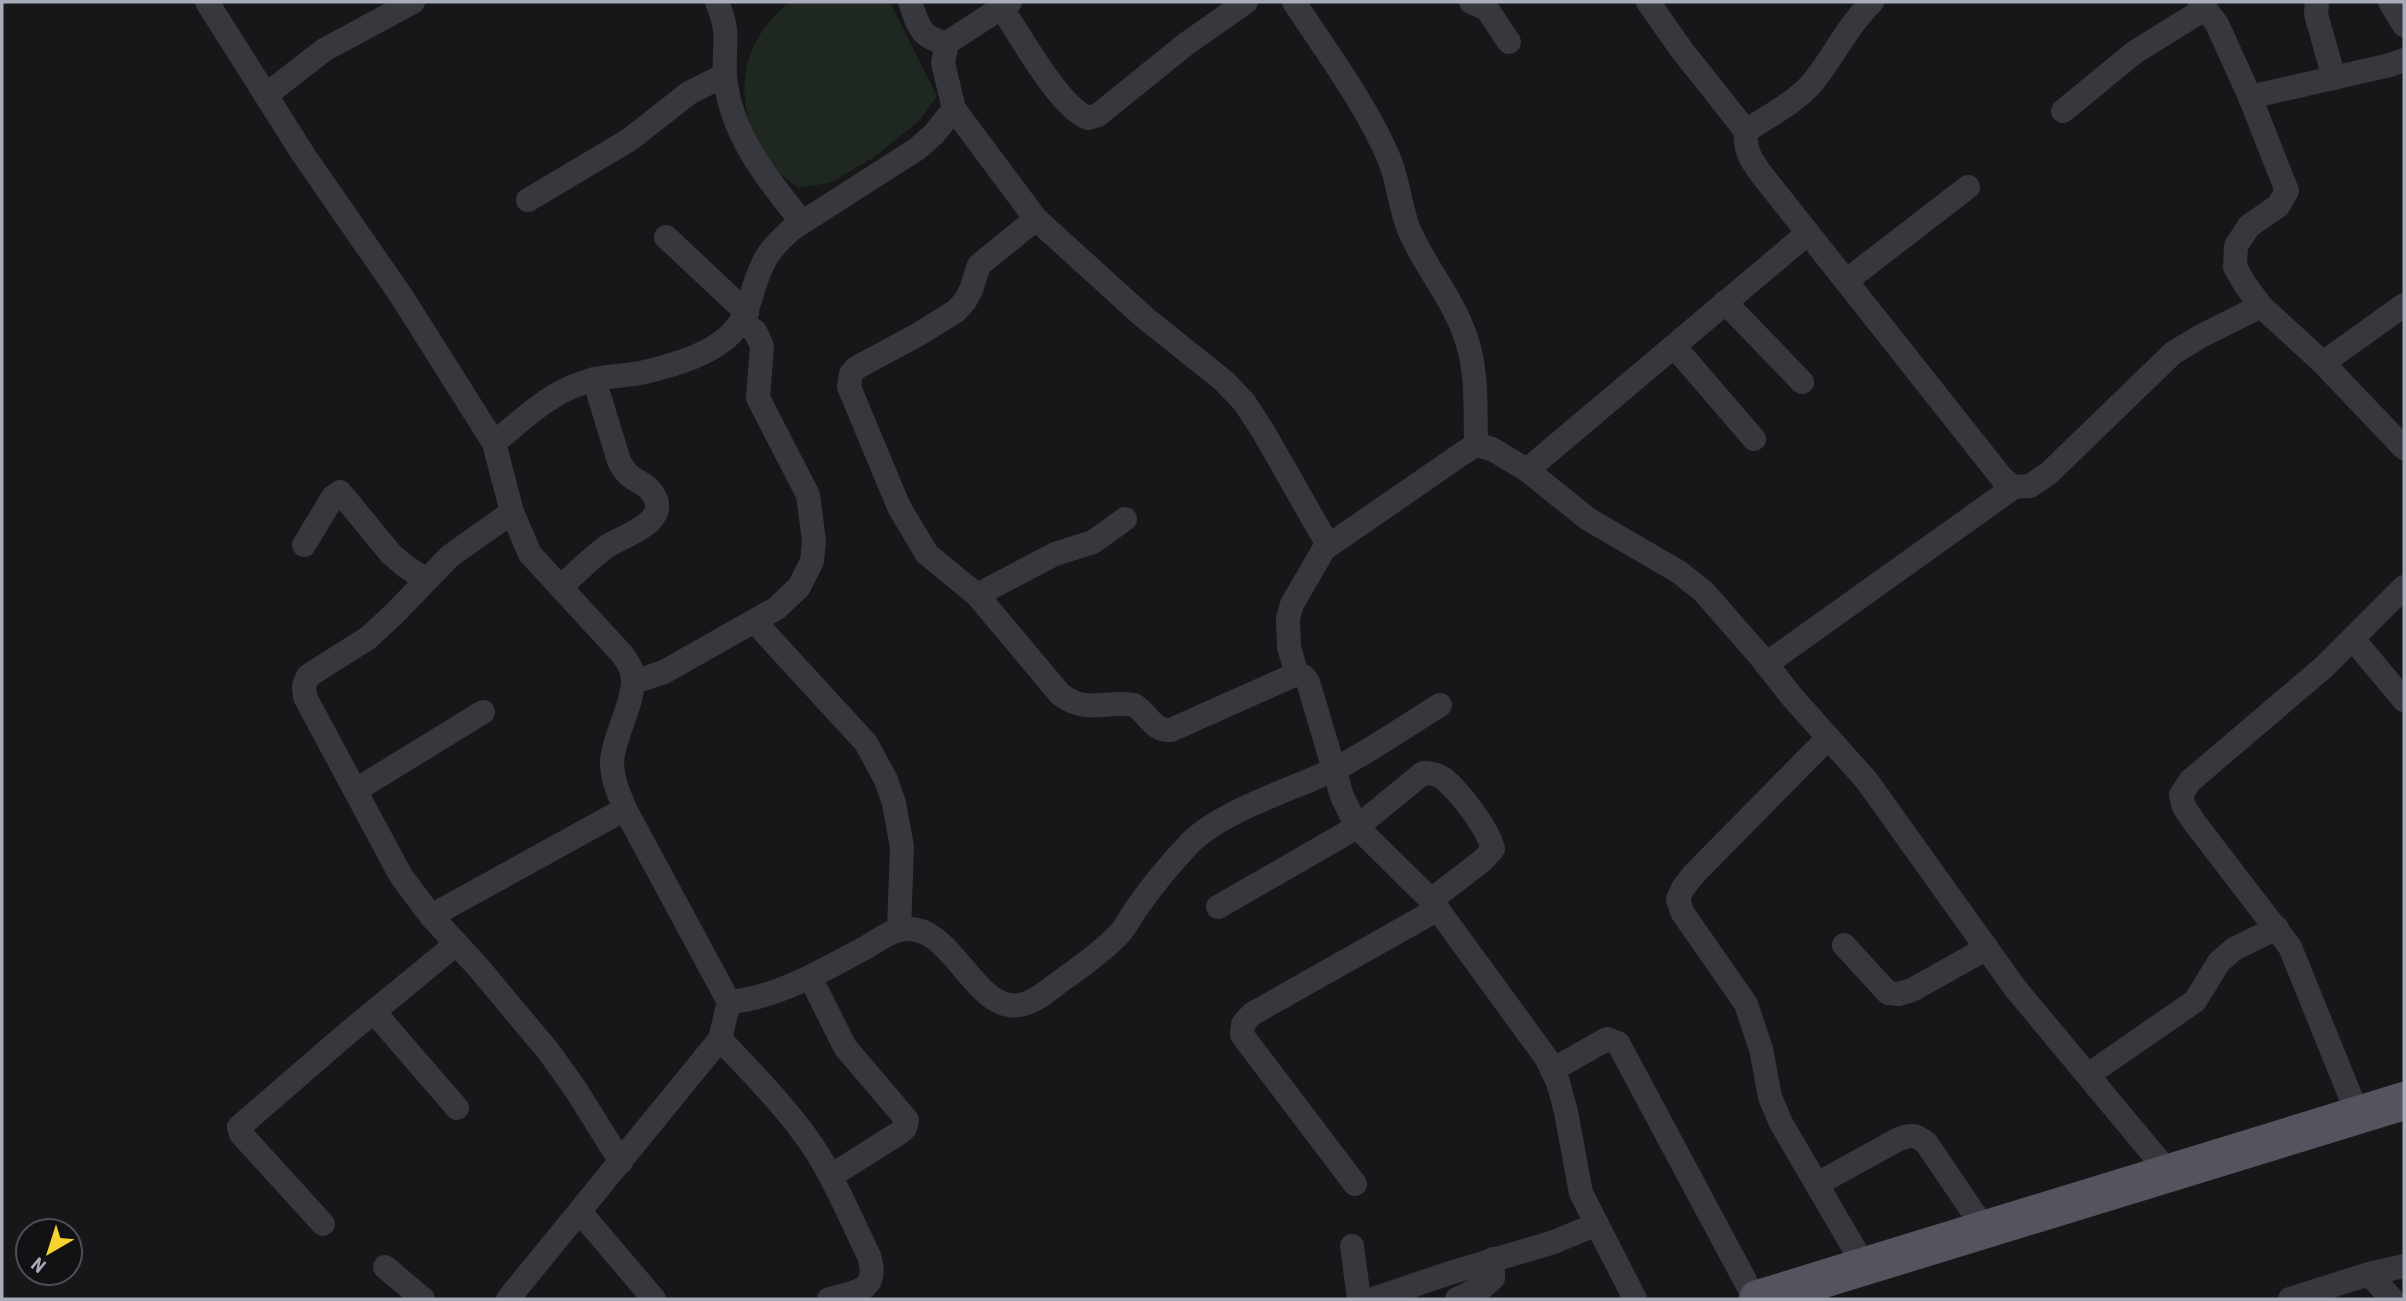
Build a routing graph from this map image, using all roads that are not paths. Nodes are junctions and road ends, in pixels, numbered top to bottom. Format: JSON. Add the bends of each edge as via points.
{"nodes":[{"id":1,"x":207,"y":2,"type":"edge"},
{"id":2,"x":413,"y":2,"type":"edge"},
{"id":3,"x":717,"y":2,"type":"edge"},
{"id":4,"x":909,"y":2,"type":"edge"},
{"id":5,"x":1246,"y":2,"type":"edge"},
{"id":6,"x":1294,"y":2,"type":"edge"},
{"id":7,"x":1471,"y":2,"type":"edge"},
{"id":8,"x":1648,"y":2,"type":"edge"},
{"id":9,"x":1872,"y":2,"type":"edge"},
{"id":10,"x":2317,"y":2,"type":"edge"},
{"id":11,"x":2390,"y":2,"type":"edge"},
{"id":12,"x":1006,"y":4,"type":"edge"},
{"id":13,"x":2203,"y":5,"type":"edge"},
{"id":14,"x":2404,"y":24,"type":"edge"},
{"id":15,"x":1509,"y":42,"type":"dead end"},
{"id":16,"x":947,"y":43,"type":"junction"},
{"id":17,"x":2404,"y":60,"type":"edge"},
{"id":18,"x":725,"y":75,"type":"junction"},
{"id":19,"x":2334,"y":78,"type":"junction"},
{"id":20,"x":265,"y":95,"type":"junction"},
{"id":21,"x":2250,"y":97,"type":"junction"},
{"id":22,"x":954,"y":109,"type":"junction"},
{"id":23,"x":2063,"y":111,"type":"dead end"},
{"id":24,"x":1746,"y":131,"type":"junction"},
{"id":25,"x":1968,"y":187,"type":"dead end"},
{"id":26,"x":528,"y":200,"type":"dead end"},
{"id":27,"x":1036,"y":219,"type":"junction"},
{"id":28,"x":802,"y":222,"type":"junction"},
{"id":29,"x":1808,"y":233,"type":"junction"},
{"id":30,"x":666,"y":237,"type":"dead end"},
{"id":31,"x":1846,"y":281,"type":"junction"},
{"id":32,"x":1725,"y":302,"type":"junction"},
{"id":33,"x":2404,"y":304,"type":"edge"},
{"id":34,"x":2261,"y":306,"type":"junction"},
{"id":35,"x":744,"y":318,"type":"junction"},
{"id":36,"x":1674,"y":346,"type":"junction"},
{"id":37,"x":2323,"y":363,"type":"junction"},
{"id":38,"x":594,"y":379,"type":"junction"},
{"id":39,"x":1802,"y":382,"type":"dead end"},
{"id":40,"x":1754,"y":439,"type":"dead end"},
{"id":41,"x":494,"y":443,"type":"junction"},
{"id":42,"x":1476,"y":445,"type":"junction"},
{"id":43,"x":2404,"y":448,"type":"edge"},
{"id":44,"x":1527,"y":470,"type":"junction"},
{"id":45,"x":2014,"y":487,"type":"junction"},
{"id":46,"x":512,"y":512,"type":"junction"},
{"id":47,"x":1125,"y":519,"type":"dead end"},
{"id":48,"x":304,"y":545,"type":"dead end"},
{"id":49,"x":1328,"y":545,"type":"junction"},
{"id":50,"x":426,"y":580,"type":"junction"},
{"id":51,"x":561,"y":587,"type":"junction"},
{"id":52,"x":2404,"y":587,"type":"edge"},
{"id":53,"x":977,"y":596,"type":"junction"},
{"id":54,"x":755,"y":622,"type":"junction"},
{"id":55,"x":2353,"y":639,"type":"junction"},
{"id":56,"x":1766,"y":664,"type":"junction"},
{"id":57,"x":1294,"y":673,"type":"junction"},
{"id":58,"x":634,"y":682,"type":"junction"},
{"id":59,"x":2404,"y":700,"type":"edge"},
{"id":60,"x":1440,"y":705,"type":"dead end"},
{"id":61,"x":483,"y":712,"type":"dead end"},
{"id":62,"x":1828,"y":738,"type":"junction"},
{"id":63,"x":1334,"y":769,"type":"junction"},
{"id":64,"x":356,"y":789,"type":"junction"},
{"id":65,"x":625,"y":809,"type":"junction"},
{"id":66,"x":1357,"y":827,"type":"junction"},
{"id":67,"x":1434,"y":905,"type":"junction"},
{"id":68,"x":1218,"y":907,"type":"dead end"},
{"id":69,"x":431,"y":916,"type":"junction"},
{"id":70,"x":2277,"y":928,"type":"junction"},
{"id":71,"x":899,"y":930,"type":"junction"},
{"id":72,"x":456,"y":944,"type":"junction"},
{"id":73,"x":1844,"y":945,"type":"dead end"},
{"id":74,"x":1987,"y":948,"type":"junction"},
{"id":75,"x":810,"y":977,"type":"junction"},
{"id":76,"x":729,"y":1002,"type":"junction"},
{"id":77,"x":374,"y":1012,"type":"junction"},
{"id":78,"x":720,"y":1039,"type":"junction"},
{"id":79,"x":1552,"y":1070,"type":"junction"},
{"id":80,"x":2088,"y":1075,"type":"junction"},
{"id":81,"x":2404,"y":1101,"type":"edge"},
{"id":82,"x":457,"y":1108,"type":"dead end"},
{"id":83,"x":2358,"y":1115,"type":"junction"},
{"id":84,"x":621,"y":1162,"type":"junction"},
{"id":85,"x":2169,"y":1173,"type":"junction"},
{"id":86,"x":831,"y":1176,"type":"junction"},
{"id":87,"x":1354,"y":1184,"type":"dead end"},
{"id":88,"x":1817,"y":1184,"type":"junction"},
{"id":89,"x":580,"y":1212,"type":"junction"},
{"id":90,"x":323,"y":1224,"type":"dead end"},
{"id":91,"x":1597,"y":1224,"type":"junction"},
{"id":92,"x":1986,"y":1231,"type":"junction"},
{"id":93,"x":1352,"y":1246,"type":"dead end"},
{"id":94,"x":1493,"y":1259,"type":"junction"},
{"id":95,"x":2404,"y":1266,"type":"edge"},
{"id":96,"x":385,"y":1267,"type":"dead end"},
{"id":97,"x":1865,"y":1268,"type":"junction"},
{"id":98,"x":2369,"y":1274,"type":"junction"},
{"id":99,"x":423,"y":1299,"type":"edge"},
{"id":100,"x":508,"y":1299,"type":"edge"},
{"id":101,"x":654,"y":1299,"type":"edge"},
{"id":102,"x":829,"y":1299,"type":"edge"},
{"id":103,"x":1359,"y":1299,"type":"edge"},
{"id":104,"x":1373,"y":1299,"type":"edge"},
{"id":105,"x":1457,"y":1299,"type":"edge"},
{"id":106,"x":1635,"y":1299,"type":"edge"},
{"id":107,"x":1757,"y":1299,"type":"edge"},
{"id":108,"x":2290,"y":1299,"type":"edge"},
{"id":109,"x":2392,"y":1299,"type":"edge"}],
"edges":[{"from":1,"to":20,"type":"street"},
{"from":2,"to":20,"type":"street","via":[[324,50]]},
{"from":3,"to":18,"type":"street","via":[[727,31]]},
{"from":4,"to":16,"type":"street","via":[[927,38]]},
{"from":5,"to":12,"type":"street","via":[[1088,118],[1076,113],[1059,94]]},
{"from":6,"to":42,"type":"street","via":[[1379,137],[1417,248],[1466,335],[1474,376]]},
{"from":7,"to":15,"type":"street","via":[[1487,9]]},
{"from":8,"to":24,"type":"street"},
{"from":9,"to":24,"type":"street","via":[[1813,83]]},
{"from":10,"to":19,"type":"street","via":[[2316,14]]},
{"from":11,"to":14,"type":"street"},
{"from":12,"to":16,"type":"street"},
{"from":13,"to":21,"type":"street","via":[[2217,24]]},
{"from":13,"to":23,"type":"street","via":[[2135,51]]},
{"from":16,"to":22,"type":"street","via":[[943,63]]},
{"from":17,"to":19,"type":"street"},
{"from":18,"to":26,"type":"street","via":[[689,93],[629,140]]},
{"from":18,"to":28,"type":"street","via":[[741,135]]},
{"from":19,"to":21,"type":"street"},
{"from":20,"to":41,"type":"street"},
{"from":21,"to":34,"type":"street","via":[[2287,191],[2278,206],[2249,226],[2236,246],[2235,267]]},
{"from":22,"to":27,"type":"street"},
{"from":22,"to":28,"type":"street","via":[[916,149]]},
{"from":24,"to":29,"type":"street","via":[[1749,157]]},
{"from":25,"to":31,"type":"street"},
{"from":27,"to":49,"type":"street","via":[[1244,402]]},
{"from":27,"to":53,"type":"street","via":[[979,265],[965,301],[956,311],[856,368],[849,382],[898,507],[927,554]]},
{"from":28,"to":35,"type":"street","via":[[768,254]]},
{"from":29,"to":31,"type":"street"},
{"from":29,"to":32,"type":"street"},
{"from":30,"to":35,"type":"street"},
{"from":31,"to":45,"type":"street"},
{"from":32,"to":36,"type":"street"},
{"from":32,"to":39,"type":"street"},
{"from":33,"to":37,"type":"street"},
{"from":34,"to":37,"type":"street"},
{"from":34,"to":45,"type":"street","via":[[2173,353],[2049,473],[2030,486]]},
{"from":35,"to":38,"type":"street","via":[[721,342],[693,357],[644,372]]},
{"from":35,"to":54,"type":"street","via":[[762,346],[758,398],[803,482],[812,511],[814,541],[812,561],[799,587]]},
{"from":36,"to":40,"type":"street"},
{"from":36,"to":44,"type":"street"},
{"from":37,"to":43,"type":"street"},
{"from":38,"to":41,"type":"street","via":[[558,394]]},
{"from":38,"to":51,"type":"street","via":[[624,473],[648,487],[657,502],[656,513],[606,547]]},
{"from":41,"to":46,"type":"street"},
{"from":42,"to":44,"type":"street"},
{"from":42,"to":49,"type":"street"},
{"from":44,"to":56,"type":"street","via":[[1588,519],[1679,572],[1704,592]]},
{"from":45,"to":56,"type":"street"},
{"from":46,"to":50,"type":"street","via":[[450,556]]},
{"from":46,"to":51,"type":"street","via":[[530,554]]},
{"from":47,"to":53,"type":"street","via":[[1093,542],[1055,554]]},
{"from":48,"to":50,"type":"street","via":[[340,492],[391,554]]},
{"from":49,"to":57,"type":"street","via":[[1292,604],[1287,634]]},
{"from":50,"to":64,"type":"street","via":[[377,630],[308,676],[303,686],[304,697]]},
{"from":51,"to":58,"type":"street","via":[[622,654]]},
{"from":52,"to":55,"type":"street"},
{"from":53,"to":57,"type":"street","via":[[1060,695],[1086,707],[1134,705],[1163,731],[1185,726]]},
{"from":54,"to":58,"type":"street","via":[[664,672]]},
{"from":54,"to":71,"type":"street","via":[[866,743],[886,780],[902,847]]},
{"from":55,"to":59,"type":"street"},
{"from":55,"to":70,"type":"street","via":[[2190,781],[2181,795],[2193,822]]},
{"from":56,"to":62,"type":"street"},
{"from":57,"to":63,"type":"street","via":[[1308,682]]},
{"from":58,"to":65,"type":"street","via":[[612,761]]},
{"from":60,"to":63,"type":"street"},
{"from":61,"to":64,"type":"street"},
{"from":62,"to":74,"type":"street","via":[[1867,781]]},
{"from":62,"to":88,"type":"street","via":[[1694,874],[1678,900],[1746,1004],[1770,1097]]},
{"from":63,"to":66,"type":"street"},
{"from":63,"to":71,"type":"street","via":[[1208,826],[1113,940],[1039,997],[1023,1004],[1010,1005],[984,990],[930,935]]},
{"from":64,"to":69,"type":"street","via":[[393,864]]},
{"from":65,"to":69,"type":"street"},
{"from":65,"to":76,"type":"street"},
{"from":66,"to":67,"type":"street"},
{"from":66,"to":67,"type":"street","via":[[1423,773],[1444,778],[1481,823],[1493,849]]},
{"from":66,"to":68,"type":"street"},
{"from":67,"to":79,"type":"street"},
{"from":67,"to":87,"type":"street","via":[[1252,1014],[1243,1024],[1242,1035]]},
{"from":69,"to":72,"type":"street"},
{"from":70,"to":80,"type":"street","via":[[2234,949],[2219,962],[2195,1001]]},
{"from":70,"to":83,"type":"street","via":[[2290,947]]},
{"from":71,"to":75,"type":"street"},
{"from":72,"to":77,"type":"street"},
{"from":72,"to":84,"type":"street","via":[[549,1052]]},
{"from":73,"to":74,"type":"street","via":[[1888,993],[1899,995]]},
{"from":74,"to":80,"type":"street"},
{"from":75,"to":76,"type":"street","via":[[765,995]]},
{"from":75,"to":86,"type":"street","via":[[845,1046],[907,1120],[899,1133]]},
{"from":76,"to":78,"type":"street"},
{"from":77,"to":82,"type":"street"},
{"from":77,"to":90,"type":"street","via":[[239,1127]]},
{"from":78,"to":84,"type":"street"},
{"from":78,"to":86,"type":"street","via":[[792,1119]]},
{"from":79,"to":91,"type":"street","via":[[1566,1112],[1581,1193]]},
{"from":79,"to":107,"type":"street","via":[[1608,1039],[1618,1043]]},
{"from":80,"to":85,"type":"street"},
{"from":81,"to":83,"type":"main road"},
{"from":83,"to":85,"type":"main road"},
{"from":84,"to":89,"type":"street"},
{"from":85,"to":92,"type":"main road"},
{"from":86,"to":102,"type":"street","via":[[873,1269],[864,1289]]},
{"from":88,"to":92,"type":"street","via":[[1897,1140],[1919,1136]]},
{"from":88,"to":97,"type":"street"},
{"from":89,"to":100,"type":"street"},
{"from":89,"to":101,"type":"street"},
{"from":91,"to":94,"type":"street"},
{"from":91,"to":106,"type":"street"},
{"from":92,"to":97,"type":"main road"},
{"from":93,"to":103,"type":"street"},
{"from":94,"to":104,"type":"street"},
{"from":94,"to":105,"type":"street","via":[[1493,1278]]},
{"from":95,"to":98,"type":"street"},
{"from":96,"to":99,"type":"street"},
{"from":97,"to":107,"type":"main road"},
{"from":98,"to":108,"type":"street"},
{"from":98,"to":109,"type":"street"}]}
